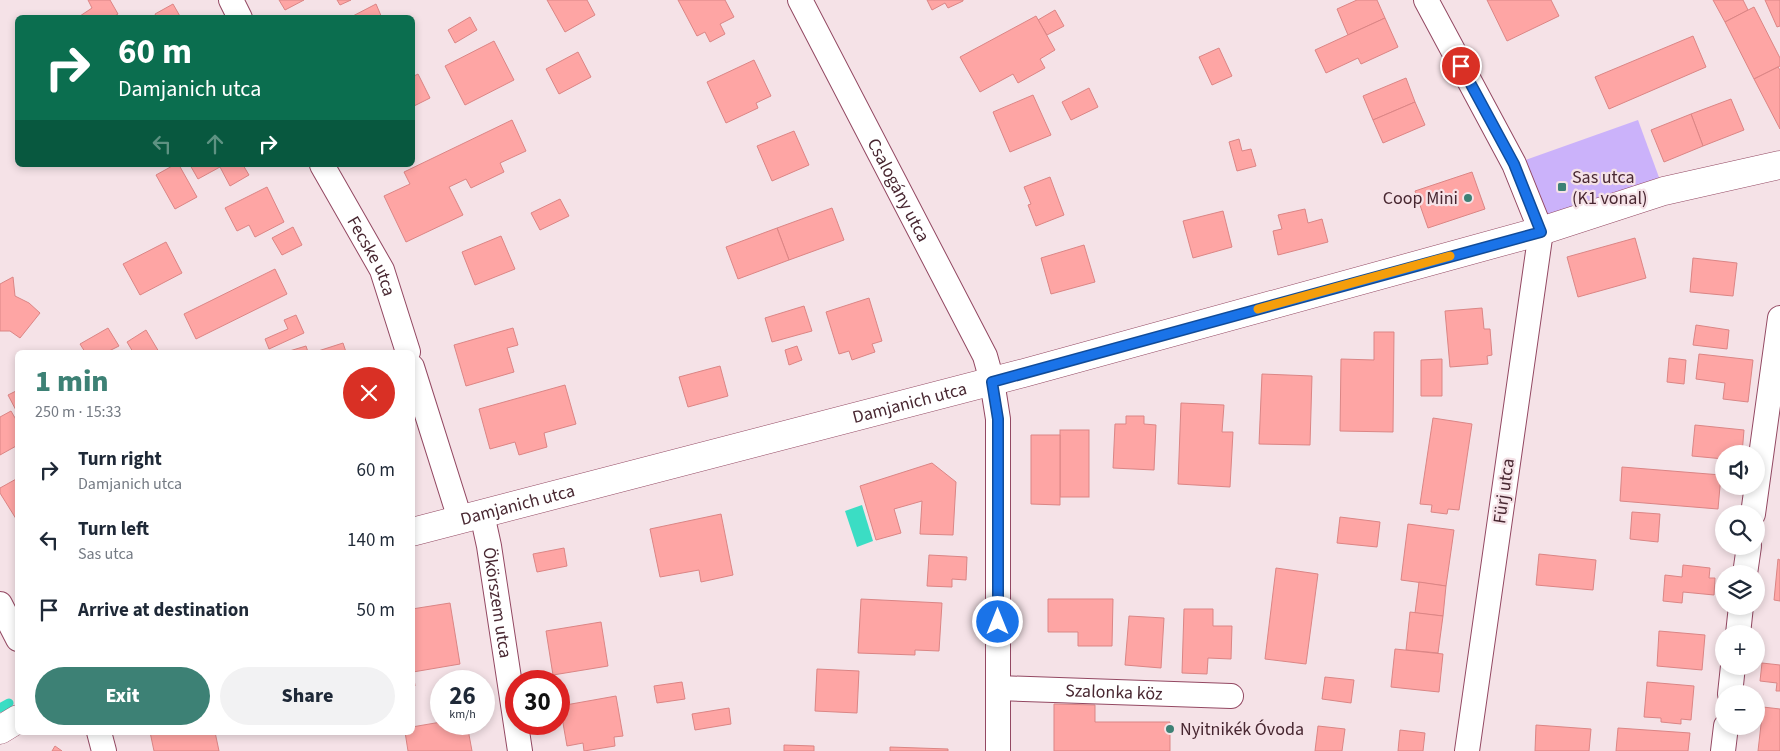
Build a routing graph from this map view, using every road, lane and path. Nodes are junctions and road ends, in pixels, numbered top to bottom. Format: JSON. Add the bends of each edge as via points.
{"nodes":[{"id":1,"x":231,"y":0,"type":"edge"},
{"id":2,"x":800,"y":0,"type":"edge"},
{"id":3,"x":1426,"y":0,"type":"edge"},
{"id":4,"x":238,"y":15,"type":"edge"},
{"id":5,"x":1780,"y":165,"type":"edge"},
{"id":6,"x":323,"y":167,"type":"edge"},
{"id":7,"x":1541,"y":232,"type":"junction"},
{"id":8,"x":1780,"y":318,"type":"edge"},
{"id":9,"x":407,"y":350,"type":"edge"},
{"id":10,"x":415,"y":375,"type":"edge"},
{"id":11,"x":992,"y":382,"type":"junction"},
{"id":12,"x":1754,"y":505,"type":"edge"},
{"id":13,"x":471,"y":516,"type":"junction"},
{"id":14,"x":415,"y":531,"type":"edge"},
{"id":15,"x":0,"y":604,"type":"edge"},
{"id":16,"x":15,"y":633,"type":"edge"},
{"id":17,"x":998,"y":688,"type":"junction"},
{"id":18,"x":1231,"y":696,"type":"dead end"},
{"id":19,"x":15,"y":721,"type":"edge"},
{"id":20,"x":0,"y":730,"type":"edge"},
{"id":21,"x":100,"y":735,"type":"edge"},
{"id":22,"x":1725,"y":735,"type":"edge"},
{"id":23,"x":104,"y":751,"type":"edge"},
{"id":24,"x":520,"y":751,"type":"edge"},
{"id":25,"x":998,"y":751,"type":"edge"},
{"id":26,"x":1467,"y":751,"type":"edge"},
{"id":27,"x":1723,"y":751,"type":"edge"}],
"edges":[{"from":1,"to":4,"type":"street"},
{"from":2,"to":11,"type":"street","name":"Csalogány utca","via":[[985,356]]},
{"from":3,"to":7,"type":"street","via":[[1514,164]]},
{"from":5,"to":7,"type":"main road","name":"Damjanich utca","via":[[1664,191]]},
{"from":6,"to":9,"type":"street","name":"Fecske utca","via":[[382,270]]},
{"from":7,"to":11,"type":"main road","name":"Damjanich utca"},
{"from":7,"to":26,"type":"street","name":"Fürj utca"},
{"from":8,"to":12,"type":"street"},
{"from":10,"to":13,"type":"street"},
{"from":11,"to":13,"type":"main road","name":"Damjanich utca"},
{"from":11,"to":17,"type":"street","name":"Csalogány utca","via":[[998,419]]},
{"from":13,"to":14,"type":"main road","name":"Damjanich utca"},
{"from":13,"to":24,"type":"street","name":"Ökörszem utca","via":[[489,546]]},
{"from":15,"to":16,"type":"street"},
{"from":17,"to":18,"type":"street","name":"Szalonka köz"},
{"from":17,"to":25,"type":"street","name":"Csalogány utca"},
{"from":19,"to":20,"type":"main road"},
{"from":21,"to":23,"type":"street"},
{"from":22,"to":27,"type":"street"}]}
